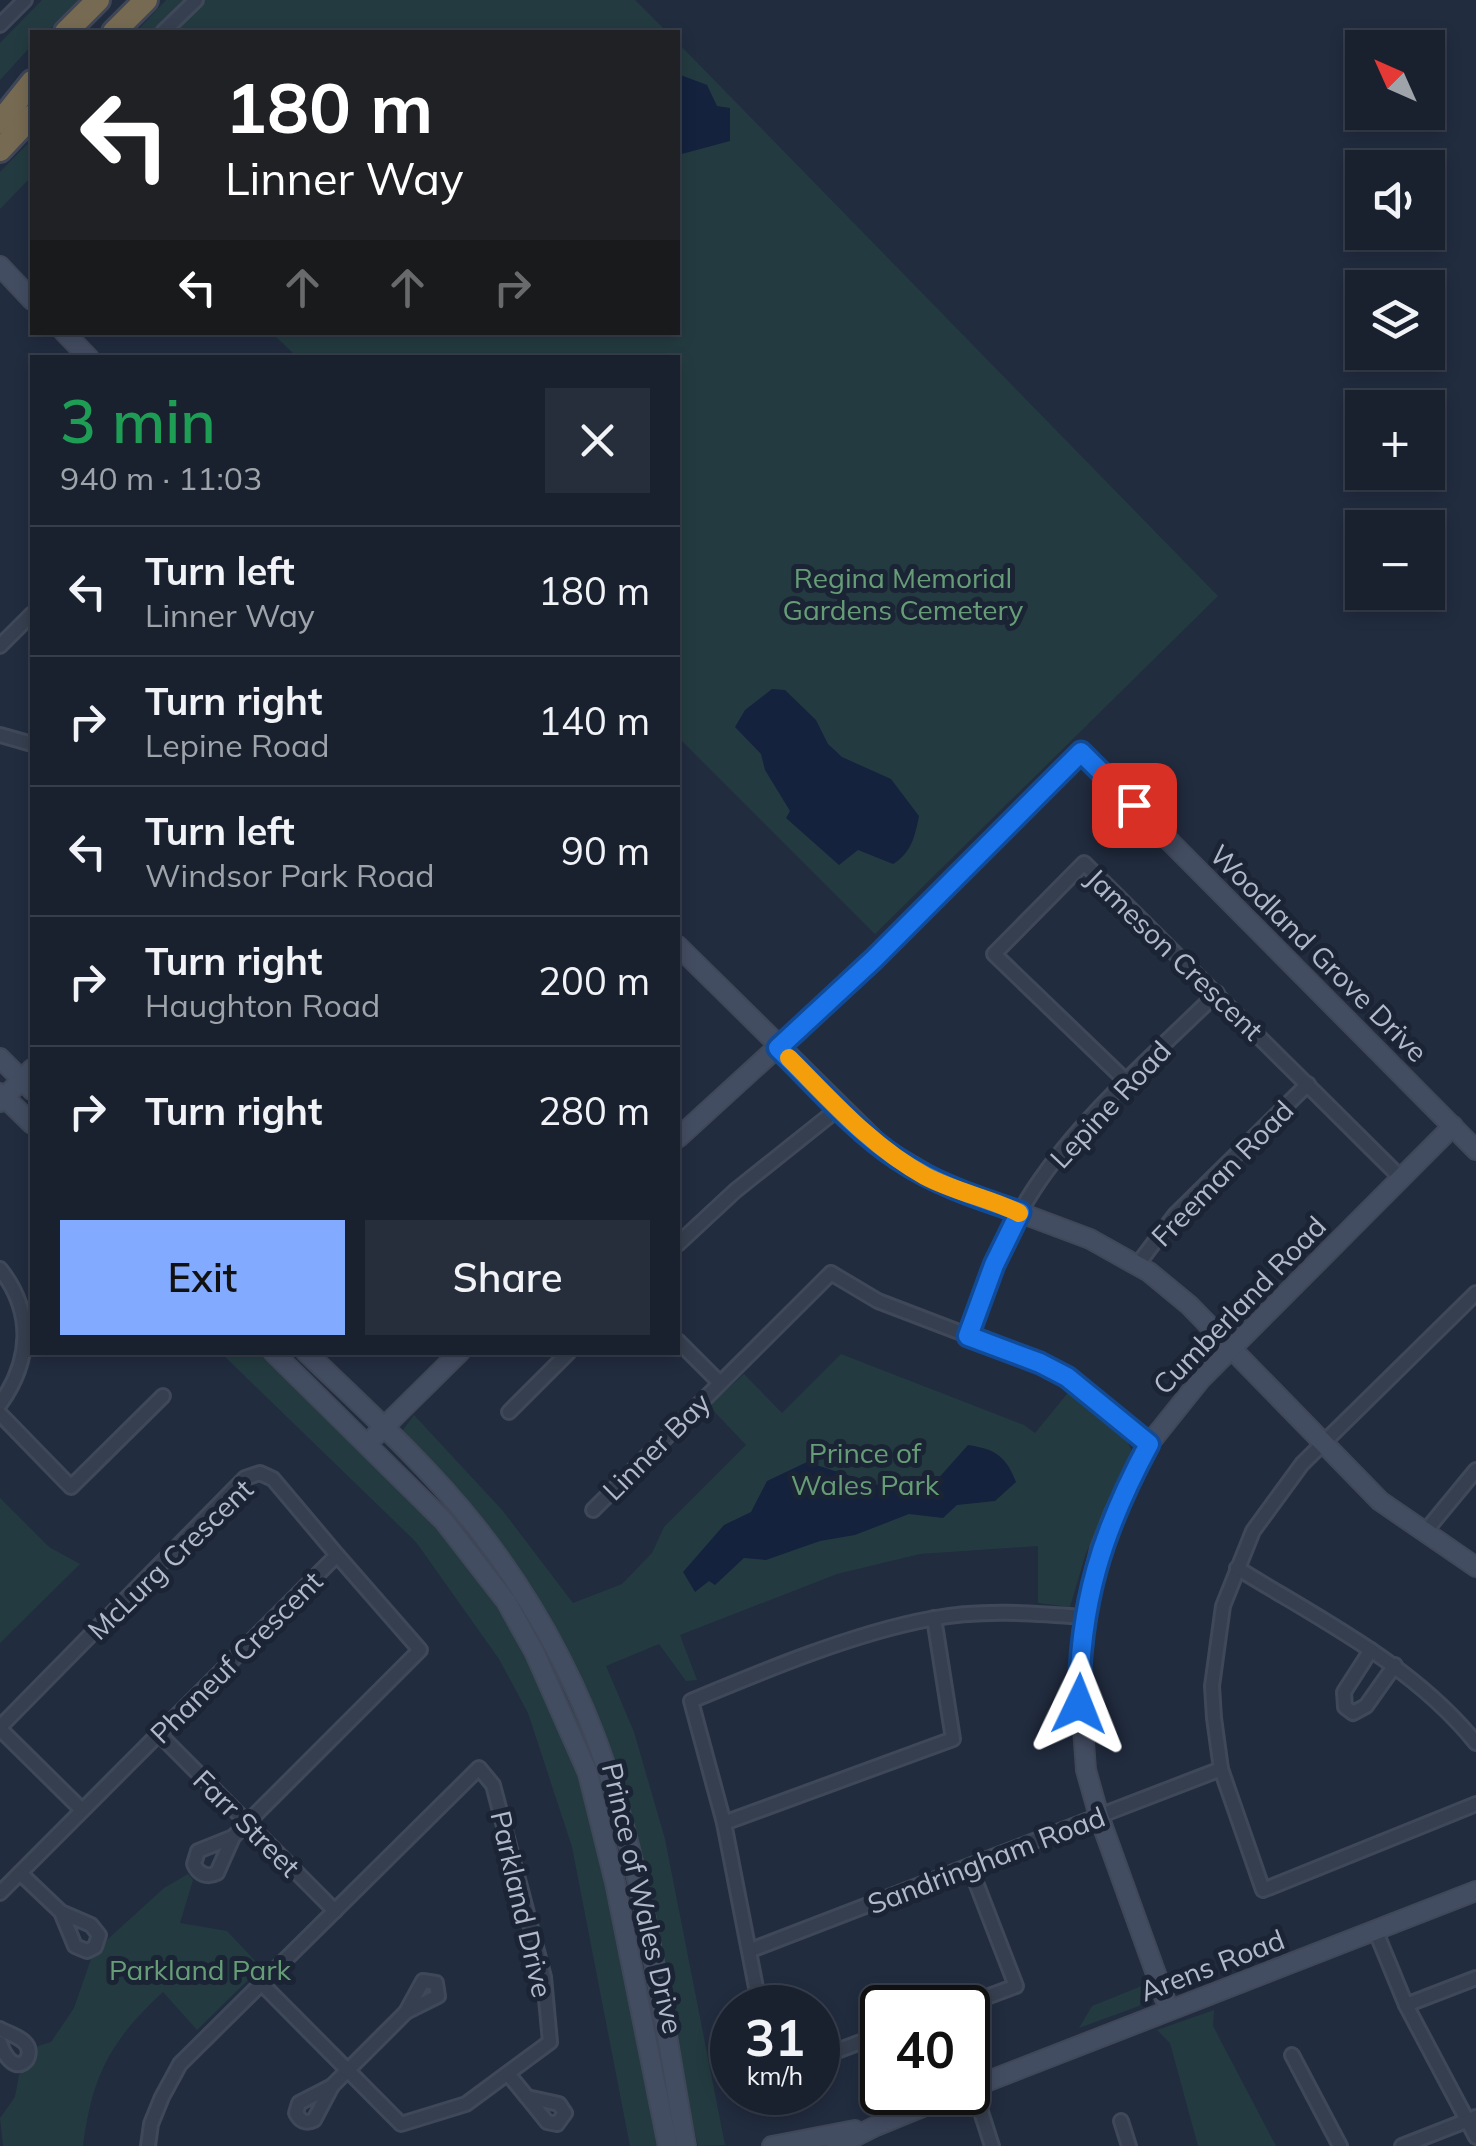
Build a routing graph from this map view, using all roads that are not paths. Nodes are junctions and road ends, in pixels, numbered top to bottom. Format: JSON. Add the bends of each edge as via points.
{"nodes":[{"id":1,"x":25,"y":0,"type":"edge"},
{"id":2,"x":146,"y":0,"type":"edge"},
{"id":3,"x":196,"y":0,"type":"edge"},
{"id":4,"x":92,"y":6,"type":"edge"},
{"id":5,"x":0,"y":25,"type":"edge"},
{"id":6,"x":71,"y":30,"type":"edge"},
{"id":7,"x":116,"y":30,"type":"edge"},
{"id":8,"x":165,"y":30,"type":"edge"},
{"id":9,"x":30,"y":70,"type":"edge"},
{"id":10,"x":30,"y":84,"type":"edge"},
{"id":11,"x":0,"y":102,"type":"edge"},
{"id":12,"x":30,"y":118,"type":"edge"},
{"id":13,"x":0,"y":122,"type":"edge"},
{"id":14,"x":0,"y":150,"type":"edge"},
{"id":15,"x":0,"y":266,"type":"edge"},
{"id":16,"x":30,"y":298,"type":"edge"},
{"id":17,"x":67,"y":335,"type":"edge"},
{"id":18,"x":86,"y":355,"type":"edge"},
{"id":19,"x":30,"y":616,"type":"edge"},
{"id":20,"x":0,"y":646,"type":"edge"},
{"id":21,"x":0,"y":735,"type":"edge"},
{"id":22,"x":30,"y":743,"type":"edge"},
{"id":23,"x":680,"y":948,"type":"edge"},
{"id":24,"x":1217,"y":993,"type":"junction"},
{"id":25,"x":778,"y":1048,"type":"junction"},
{"id":26,"x":0,"y":1058,"type":"edge"},
{"id":27,"x":29,"y":1079,"type":"edge"},
{"id":28,"x":1127,"y":1082,"type":"junction"},
{"id":29,"x":1308,"y":1084,"type":"junction"},
{"id":30,"x":2,"y":1098,"type":"edge"},
{"id":31,"x":839,"y":1108,"type":"junction"},
{"id":32,"x":30,"y":1122,"type":"edge"},
{"id":33,"x":1453,"y":1126,"type":"junction"},
{"id":34,"x":680,"y":1136,"type":"edge"},
{"id":35,"x":1476,"y":1150,"type":"edge"},
{"id":36,"x":1401,"y":1178,"type":"junction"},
{"id":37,"x":1020,"y":1212,"type":"junction"},
{"id":38,"x":680,"y":1242,"type":"edge"},
{"id":39,"x":1138,"y":1264,"type":"junction"},
{"id":40,"x":0,"y":1268,"type":"edge"},
{"id":41,"x":1476,"y":1293,"type":"edge"},
{"id":42,"x":30,"y":1332,"type":"edge"},
{"id":43,"x":968,"y":1336,"type":"junction"},
{"id":44,"x":680,"y":1343,"type":"edge"},
{"id":45,"x":1230,"y":1347,"type":"junction"},
{"id":46,"x":275,"y":1355,"type":"edge"},
{"id":47,"x":309,"y":1355,"type":"edge"},
{"id":48,"x":457,"y":1355,"type":"edge"},
{"id":49,"x":566,"y":1355,"type":"edge"},
{"id":50,"x":720,"y":1383,"type":"junction"},
{"id":51,"x":163,"y":1396,"type":"dead end"},
{"id":52,"x":0,"y":1404,"type":"edge"},
{"id":53,"x":509,"y":1412,"type":"dead end"},
{"id":54,"x":0,"y":1414,"type":"edge"},
{"id":55,"x":383,"y":1428,"type":"junction"},
{"id":56,"x":368,"y":1443,"type":"junction"},
{"id":57,"x":1149,"y":1444,"type":"junction"},
{"id":58,"x":1322,"y":1444,"type":"junction"},
{"id":59,"x":1476,"y":1470,"type":"edge"},
{"id":60,"x":593,"y":1510,"type":"dead end"},
{"id":61,"x":1424,"y":1533,"type":"junction"},
{"id":62,"x":337,"y":1556,"type":"junction"},
{"id":63,"x":1476,"y":1567,"type":"edge"},
{"id":64,"x":1237,"y":1568,"type":"junction"},
{"id":65,"x":1084,"y":1617,"type":"junction"},
{"id":66,"x":934,"y":1618,"type":"junction"},
{"id":67,"x":1371,"y":1650,"type":"junction"},
{"id":68,"x":1394,"y":1665,"type":"junction"},
{"id":69,"x":0,"y":1728,"type":"edge"},
{"id":70,"x":159,"y":1734,"type":"junction"},
{"id":71,"x":1476,"y":1743,"type":"edge"},
{"id":72,"x":1221,"y":1769,"type":"junction"},
{"id":73,"x":1476,"y":1804,"type":"edge"},
{"id":74,"x":82,"y":1810,"type":"junction"},
{"id":75,"x":1099,"y":1816,"type":"junction"},
{"id":76,"x":247,"y":1823,"type":"junction"},
{"id":77,"x":724,"y":1823,"type":"junction"},
{"id":78,"x":233,"y":1837,"type":"dead end"},
{"id":79,"x":970,"y":1867,"type":"junction"},
{"id":80,"x":20,"y":1873,"type":"junction"},
{"id":81,"x":1476,"y":1891,"type":"edge"},
{"id":82,"x":0,"y":1893,"type":"edge"},
{"id":83,"x":335,"y":1910,"type":"junction"},
{"id":84,"x":61,"y":1912,"type":"dead end"},
{"id":85,"x":1376,"y":1932,"type":"junction"},
{"id":86,"x":750,"y":1950,"type":"junction"},
{"id":87,"x":1476,"y":1978,"type":"edge"},
{"id":88,"x":260,"y":1983,"type":"junction"},
{"id":89,"x":756,"y":1985,"type":"edge"},
{"id":90,"x":990,"y":1996,"type":"edge"},
{"id":91,"x":1406,"y":2006,"type":"junction"},
{"id":92,"x":1169,"y":2010,"type":"junction"},
{"id":93,"x":406,"y":2012,"type":"dead end"},
{"id":94,"x":0,"y":2029,"type":"edge"},
{"id":95,"x":0,"y":2042,"type":"edge"},
{"id":96,"x":1292,"y":2055,"type":"dead end"},
{"id":97,"x":348,"y":2070,"type":"junction"},
{"id":98,"x":508,"y":2074,"type":"junction"},
{"id":99,"x":990,"y":2080,"type":"edge"},
{"id":100,"x":332,"y":2086,"type":"dead end"},
{"id":101,"x":527,"y":2097,"type":"dead end"},
{"id":102,"x":903,"y":2115,"type":"edge"},
{"id":103,"x":978,"y":2115,"type":"edge"},
{"id":104,"x":1471,"y":2119,"type":"edge"},
{"id":105,"x":1122,"y":2121,"type":"dead end"},
{"id":106,"x":876,"y":2126,"type":"junction"},
{"id":107,"x":1476,"y":2136,"type":"edge"},
{"id":108,"x":148,"y":2146,"type":"edge"},
{"id":109,"x":668,"y":2146,"type":"edge"},
{"id":110,"x":686,"y":2146,"type":"edge"},
{"id":111,"x":772,"y":2146,"type":"edge"},
{"id":112,"x":836,"y":2146,"type":"edge"},
{"id":113,"x":992,"y":2146,"type":"edge"},
{"id":114,"x":1130,"y":2146,"type":"edge"},
{"id":115,"x":1340,"y":2146,"type":"edge"},
{"id":116,"x":1402,"y":2146,"type":"edge"}],
"edges":[{"from":1,"to":5,"type":"street"},
{"from":2,"to":7,"type":"highway"},
{"from":3,"to":8,"type":"street"},
{"from":4,"to":6,"type":"highway"},
{"from":9,"to":11,"type":"highway"},
{"from":10,"to":13,"type":"highway"},
{"from":12,"to":14,"type":"highway"},
{"from":15,"to":16,"type":"street"},
{"from":17,"to":18,"type":"street"},
{"from":19,"to":20,"type":"street"},
{"from":21,"to":22,"type":"street"},
{"from":23,"to":25,"type":"street"},
{"from":24,"to":28,"type":"street","name":"Lepine Road"},
{"from":24,"to":28,"type":"street","name":"Jameson Crescent","via":[[1084,863],[994,954]]},
{"from":24,"to":29,"type":"street","name":"Jameson Crescent"},
{"from":25,"to":31,"type":"street"},
{"from":25,"to":33,"type":"street","name":"Woodland Grove Drive","via":[[1081,752]]},
{"from":25,"to":34,"type":"street"},
{"from":26,"to":27,"type":"street"},
{"from":27,"to":30,"type":"street"},
{"from":28,"to":37,"type":"street","name":"Lepine Road","via":[[1058,1155]]},
{"from":29,"to":36,"type":"street","name":"Jameson Crescent"},
{"from":29,"to":39,"type":"street","name":"Freeman Road","via":[[1176,1215]]},
{"from":30,"to":32,"type":"street"},
{"from":31,"to":37,"type":"street","via":[[912,1168]]},
{"from":31,"to":38,"type":"street"},
{"from":33,"to":35,"type":"street","name":"Woodland Grove Drive"},
{"from":33,"to":36,"type":"street","name":"Cumberland Road"},
{"from":36,"to":45,"type":"street","name":"Cumberland Road"},
{"from":37,"to":39,"type":"street"},
{"from":37,"to":43,"type":"street","name":"Lepine Road"},
{"from":39,"to":45,"type":"street"},
{"from":40,"to":42,"type":"street"},
{"from":41,"to":58,"type":"street"},
{"from":42,"to":52,"type":"street","via":[[23,1362]]},
{"from":43,"to":50,"type":"street","name":"Linner Bay","via":[[878,1301],[831,1273]]},
{"from":43,"to":57,"type":"street","via":[[1067,1377]]},
{"from":44,"to":50,"type":"street"},
{"from":45,"to":57,"type":"street","name":"Cumberland Road"},
{"from":45,"to":58,"type":"street"},
{"from":46,"to":56,"type":"street","name":"Prince of Wales Drive"},
{"from":47,"to":55,"type":"street","name":"Prince of Wales Drive"},
{"from":48,"to":55,"type":"street"},
{"from":49,"to":53,"type":"street"},
{"from":50,"to":60,"type":"street","name":"Linner Bay"},
{"from":51,"to":54,"type":"street","via":[[71,1486]]},
{"from":55,"to":56,"type":"street"},
{"from":55,"to":110,"type":"street","name":"Prince of Wales Drive","via":[[476,1527],[579,1696],[630,1854]]},
{"from":56,"to":109,"type":"street","name":"Prince of Wales Drive","via":[[476,1559],[558,1701],[588,1773],[615,1882]]},
{"from":57,"to":65,"type":"street","name":"Cumberland Road","via":[[1108,1527]]},
{"from":58,"to":61,"type":"street"},
{"from":58,"to":64,"type":"street","via":[[1273,1501]]},
{"from":59,"to":61,"type":"street"},
{"from":61,"to":63,"type":"street"},
{"from":62,"to":69,"type":"street","name":"McLurg Crescent","via":[[273,1479],[260,1473],[246,1478]]},
{"from":62,"to":70,"type":"street","name":"Phaneuf Crescent"},
{"from":62,"to":76,"type":"street","name":"Phaneuf Crescent","via":[[420,1650]]},
{"from":64,"to":67,"type":"street"},
{"from":64,"to":72,"type":"street","via":[[1223,1606],[1212,1686]]},
{"from":65,"to":66,"type":"street"},
{"from":65,"to":75,"type":"street","name":"Cumberland Road","via":[[1081,1734]]},
{"from":66,"to":77,"type":"street","via":[[953,1740]]},
{"from":66,"to":77,"type":"street","via":[[882,1629],[690,1701]]},
{"from":67,"to":68,"type":"street"},
{"from":67,"to":68,"type":"street","via":[[1344,1692],[1354,1713]]},
{"from":68,"to":71,"type":"street"},
{"from":69,"to":74,"type":"street"},
{"from":70,"to":74,"type":"street","name":"Phaneuf Crescent"},
{"from":70,"to":76,"type":"street","name":"Farr Street"},
{"from":72,"to":73,"type":"street","via":[[1263,1890]]},
{"from":72,"to":75,"type":"street","name":"Sandringham Road"},
{"from":74,"to":80,"type":"street","name":"Phaneuf Crescent"},
{"from":75,"to":79,"type":"street","name":"Sandringham Road"},
{"from":75,"to":92,"type":"street","name":"Cumberland Road"},
{"from":76,"to":78,"type":"street"},
{"from":76,"to":83,"type":"street","name":"Farr Street"},
{"from":77,"to":86,"type":"street"},
{"from":79,"to":86,"type":"street","name":"Sandringham Road"},
{"from":79,"to":90,"type":"street","via":[[1016,1986]]},
{"from":80,"to":82,"type":"street","name":"Phaneuf Crescent"},
{"from":80,"to":84,"type":"street"},
{"from":81,"to":85,"type":"street","name":"Arens Road"},
{"from":83,"to":88,"type":"street","name":"Parkland Drive"},
{"from":83,"to":98,"type":"street","name":"Parkland Drive","via":[[479,1768],[493,1785],[544,1977],[550,2042]]},
{"from":85,"to":91,"type":"street"},
{"from":85,"to":92,"type":"street","name":"Arens Road"},
{"from":86,"to":89,"type":"street"},
{"from":87,"to":91,"type":"street"},
{"from":88,"to":97,"type":"street","name":"Parkland Drive"},
{"from":88,"to":108,"type":"street","name":"Parkland Drive","via":[[180,2064],[151,2124]]},
{"from":91,"to":104,"type":"street"},
{"from":92,"to":99,"type":"street","name":"Arens Road"},
{"from":93,"to":97,"type":"street"},
{"from":94,"to":95,"type":"street","via":[[26,2044],[27,2060],[8,2062]]},
{"from":96,"to":115,"type":"street"},
{"from":97,"to":98,"type":"street","name":"Parkland Drive","via":[[401,2124],[466,2104]]},
{"from":97,"to":100,"type":"street"},
{"from":98,"to":101,"type":"street"},
{"from":102,"to":106,"type":"street","name":"Arens Road"},
{"from":103,"to":113,"type":"street"},
{"from":104,"to":107,"type":"street"},
{"from":104,"to":116,"type":"street"},
{"from":105,"to":114,"type":"street"},
{"from":106,"to":111,"type":"street","name":"Arens Road"},
{"from":106,"to":112,"type":"street","name":"Arens Road"}]}
